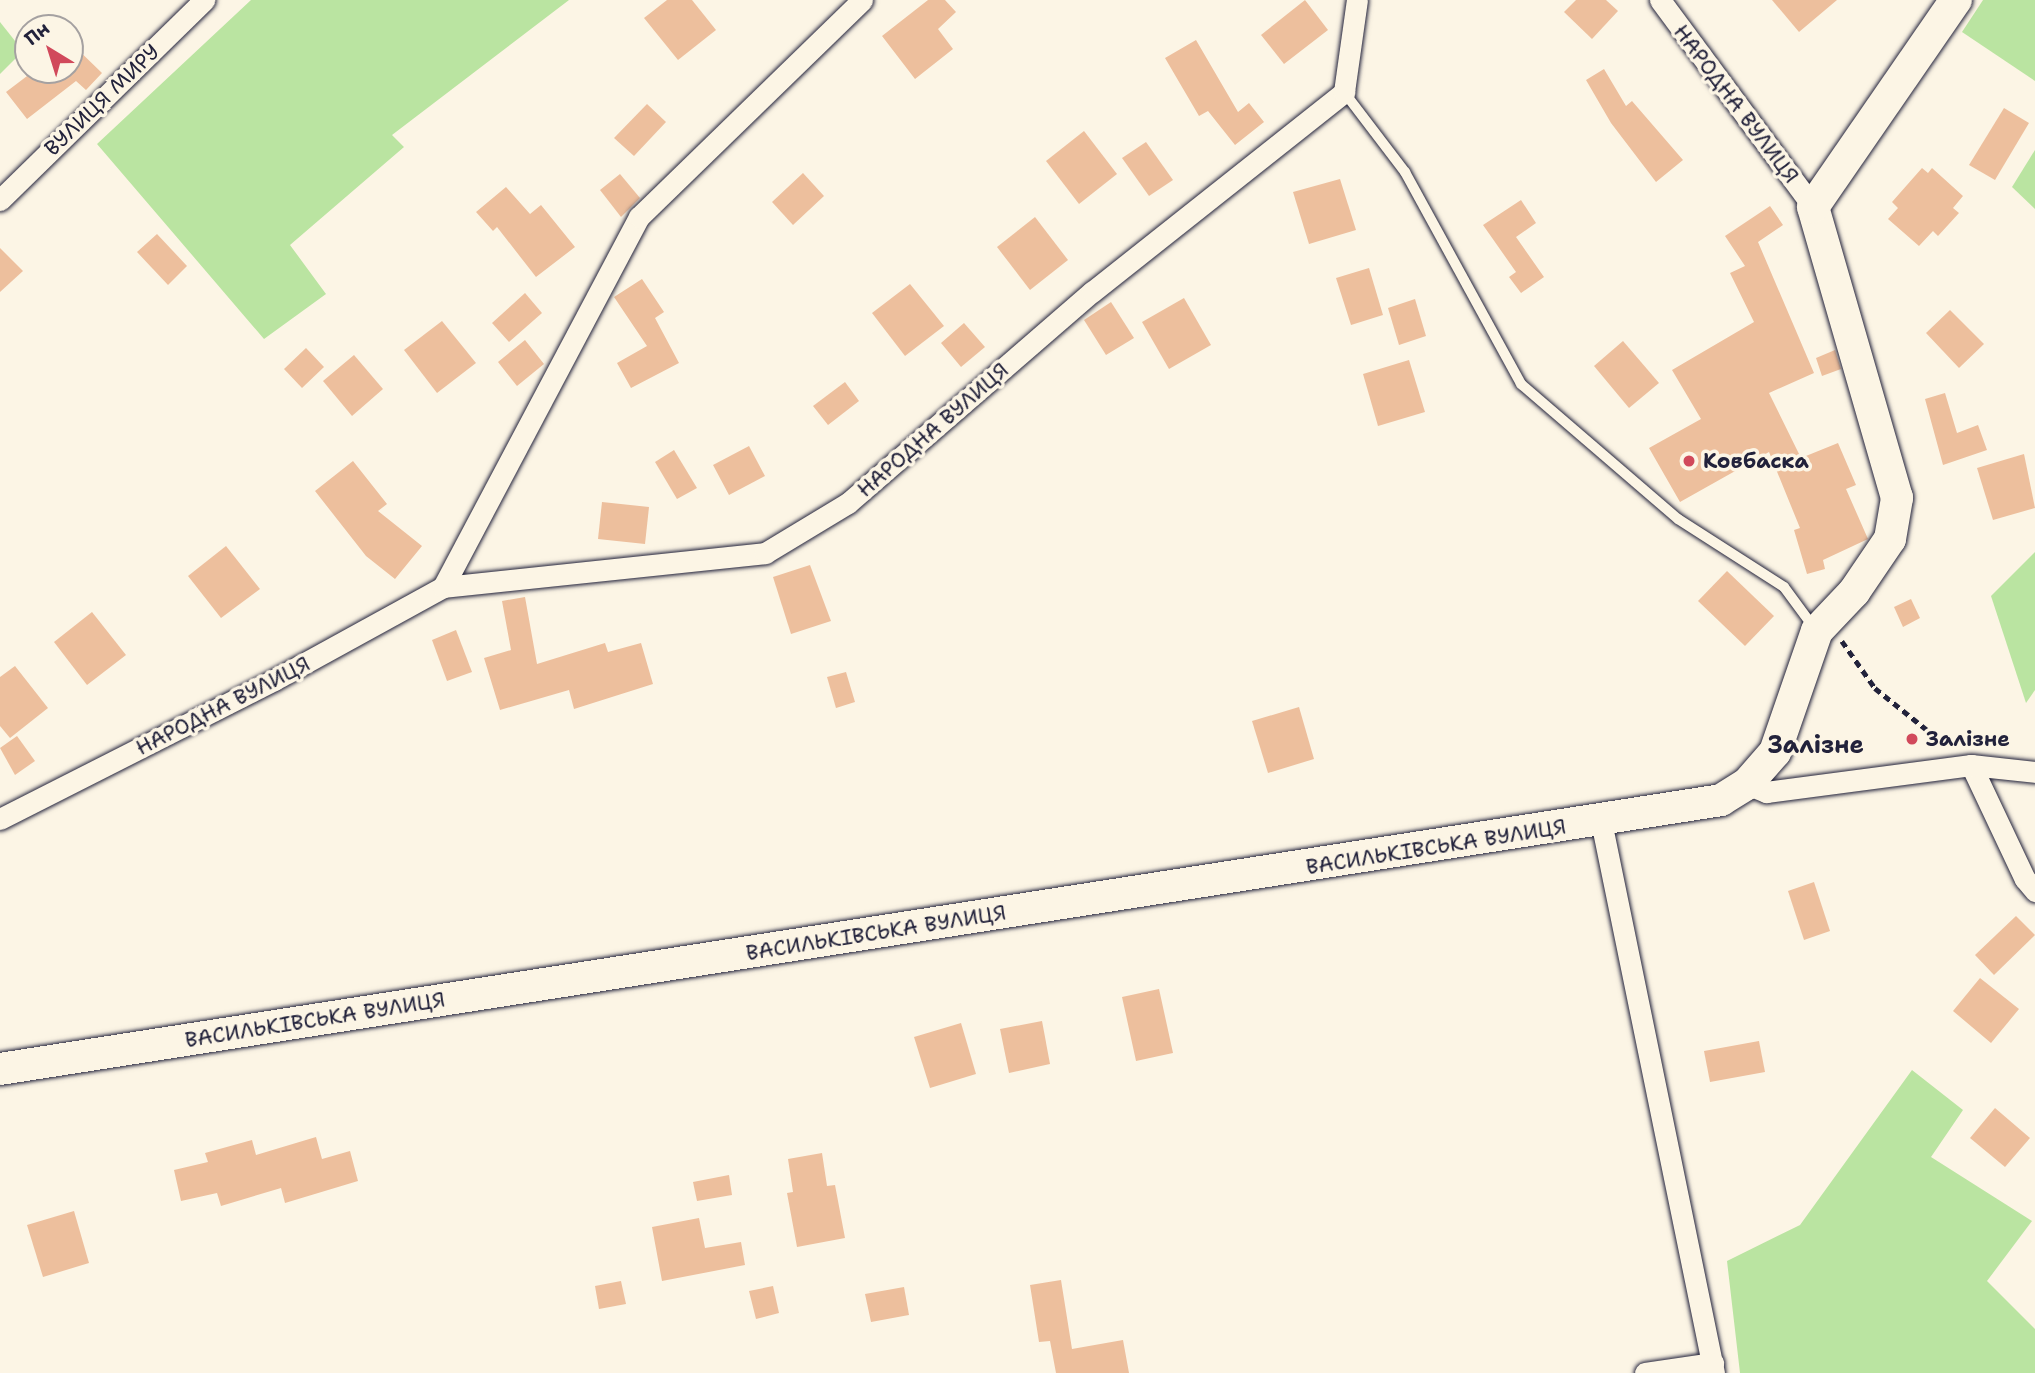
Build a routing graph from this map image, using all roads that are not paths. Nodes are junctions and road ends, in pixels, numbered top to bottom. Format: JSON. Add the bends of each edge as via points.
{"nodes":[{"id":1,"x":204,"y":0,"type":"edge"},
{"id":2,"x":862,"y":0,"type":"edge"},
{"id":3,"x":1357,"y":0,"type":"edge"},
{"id":4,"x":1660,"y":0,"type":"edge"},
{"id":5,"x":1956,"y":0,"type":"edge"},
{"id":6,"x":1344,"y":92,"type":"junction"},
{"id":7,"x":0,"y":200,"type":"edge"},
{"id":8,"x":1813,"y":207,"type":"junction"},
{"id":9,"x":443,"y":587,"type":"junction"},
{"id":10,"x":1822,"y":626,"type":"junction"},
{"id":11,"x":1971,"y":765,"type":"junction"},
{"id":12,"x":2035,"y":772,"type":"edge"},
{"id":13,"x":1747,"y":784,"type":"junction"},
{"id":14,"x":0,"y":819,"type":"edge"},
{"id":15,"x":1601,"y":821,"type":"junction"},
{"id":16,"x":2035,"y":891,"type":"edge"},
{"id":17,"x":0,"y":1069,"type":"edge"},
{"id":18,"x":1713,"y":1368,"type":"edge"},
{"id":19,"x":1645,"y":1373,"type":"edge"}],
"edges":[{"from":1,"to":7,"type":"street","name":"ВУЛИЦЯ МИРУ"},
{"from":2,"to":9,"type":"street","via":[[639,217]]},
{"from":3,"to":6,"type":"street"},
{"from":4,"to":8,"type":"street","name":"НАРОДНА ВУЛИЦЯ"},
{"from":5,"to":8,"type":"street"},
{"from":6,"to":9,"type":"street","name":"НАРОДНА ВУЛИЦЯ","via":[[1092,292],[848,503],[765,553]]},
{"from":6,"to":10,"type":"lane","via":[[1405,172],[1521,384],[1678,519],[1784,587]]},
{"from":8,"to":10,"type":"street","via":[[1897,498],[1890,539],[1854,592]]},
{"from":9,"to":14,"type":"street","name":"НАРОДНА ВУЛИЦЯ","via":[[274,680]]},
{"from":10,"to":13,"type":"street","name":"ВАСИЛЬКІВСЬКА ВУЛИЦЯ","via":[[1788,725],[1775,752]]},
{"from":11,"to":12,"type":"street"},
{"from":11,"to":13,"type":"street","via":[[1766,792]]},
{"from":11,"to":16,"type":"street"},
{"from":13,"to":15,"type":"street","name":"ВАСИЛЬКІВСЬКА ВУЛИЦЯ","via":[[1721,800]]},
{"from":15,"to":17,"type":"street","name":"ВАСИЛЬКІВСЬКА ВУЛИЦЯ"},
{"from":15,"to":18,"type":"street"},
{"from":18,"to":19,"type":"street"}]}
